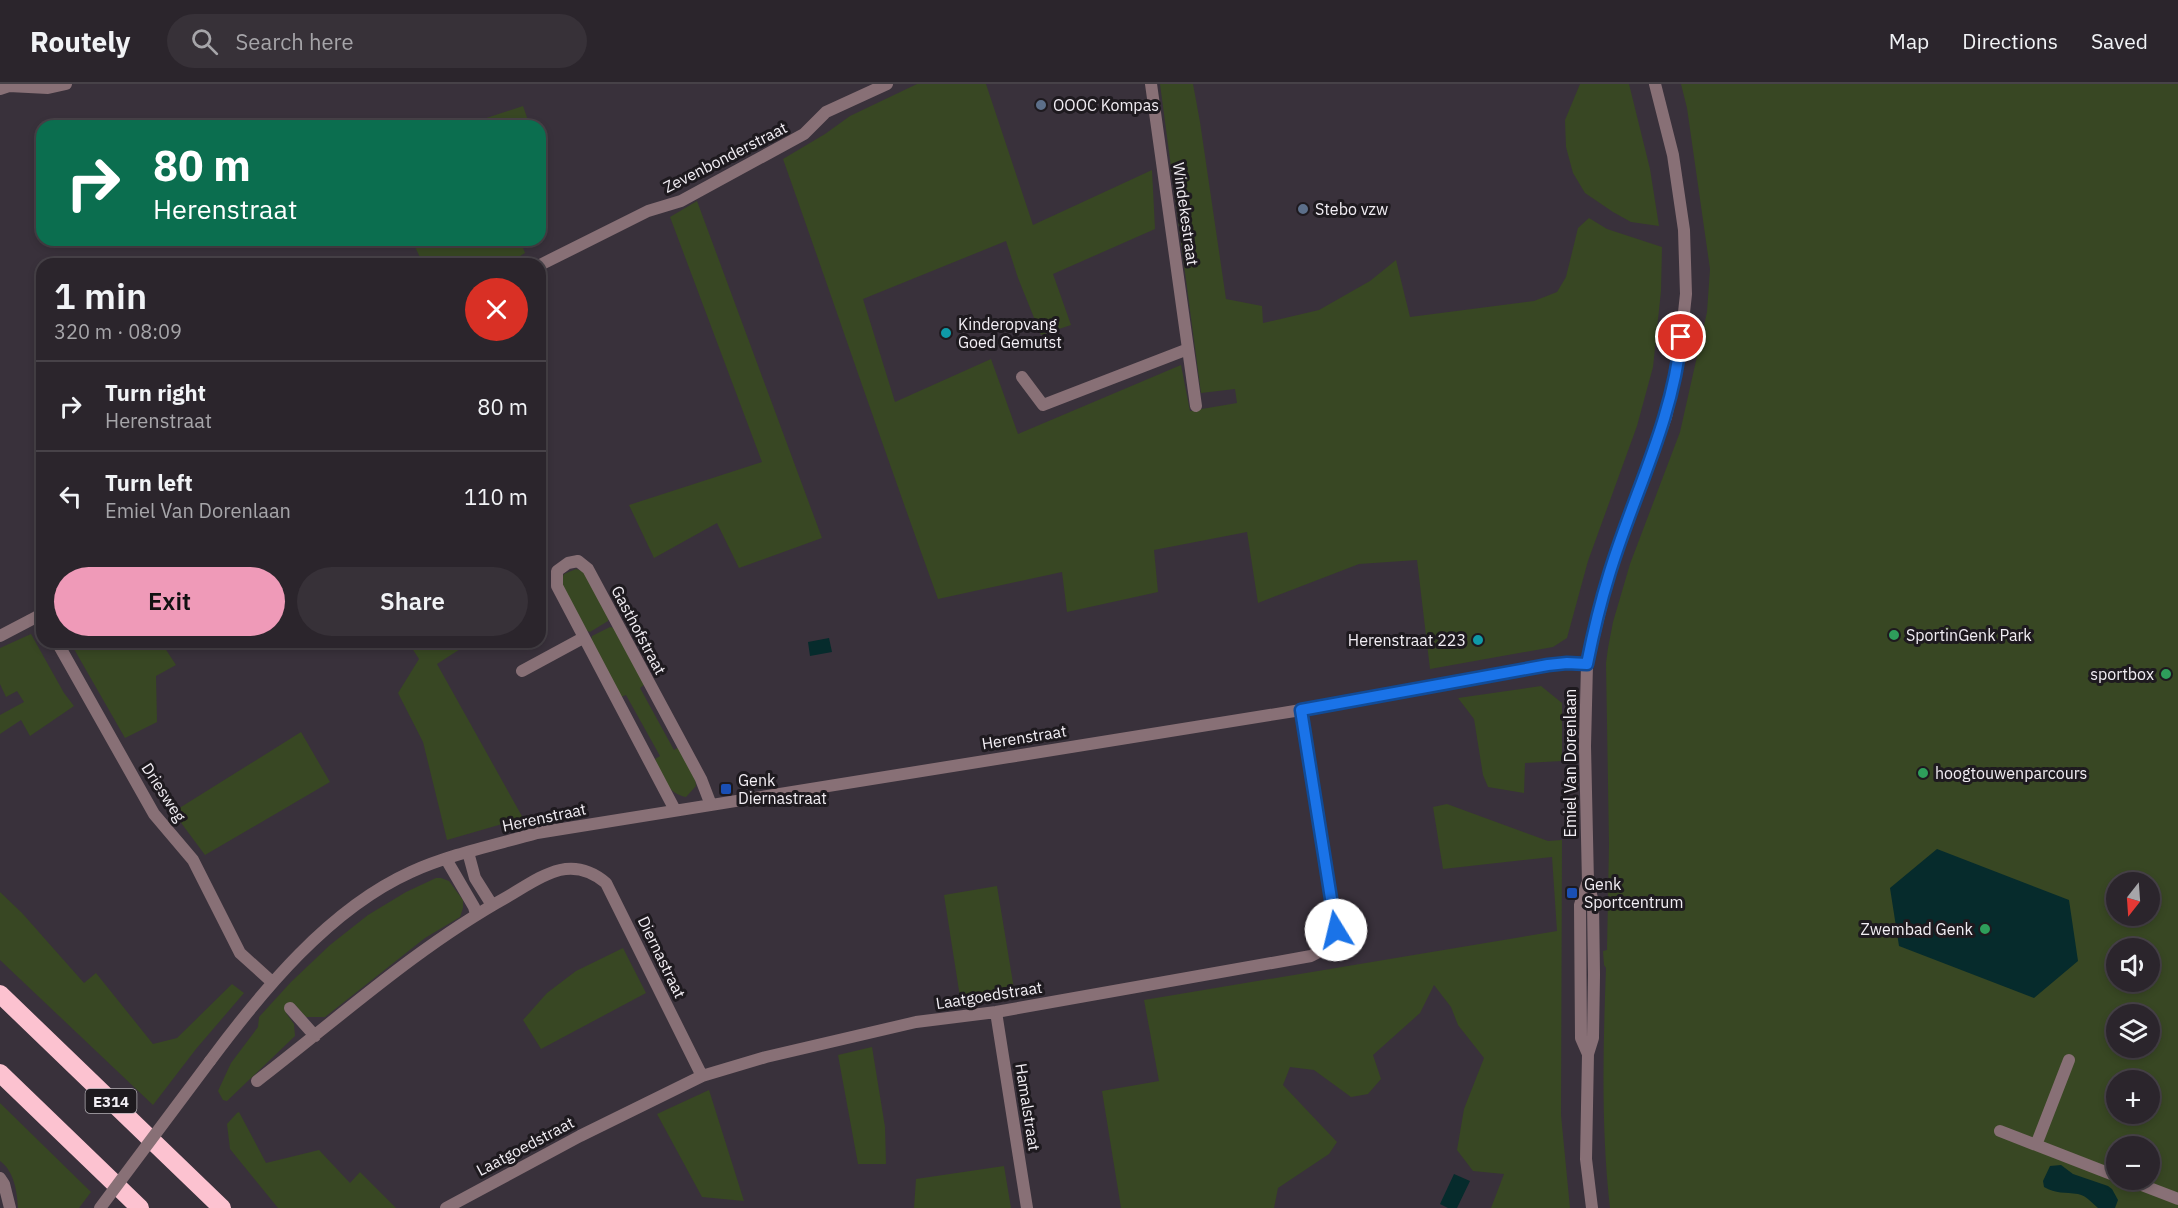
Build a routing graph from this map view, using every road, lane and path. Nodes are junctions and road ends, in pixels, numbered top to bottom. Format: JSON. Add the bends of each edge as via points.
{"nodes":[{"id":1,"x":66,"y":84,"type":"edge"},
{"id":2,"x":887,"y":84,"type":"edge"},
{"id":3,"x":1151,"y":84,"type":"edge"},
{"id":4,"x":1655,"y":84,"type":"edge"},
{"id":5,"x":0,"y":89,"type":"edge"},
{"id":6,"x":546,"y":262,"type":"edge"},
{"id":7,"x":1188,"y":349,"type":"junction"},
{"id":8,"x":1022,"y":377,"type":"dead end"},
{"id":9,"x":1196,"y":406,"type":"dead end"},
{"id":10,"x":36,"y":618,"type":"edge"},
{"id":11,"x":0,"y":636,"type":"edge"},
{"id":12,"x":583,"y":638,"type":"junction"},
{"id":13,"x":60,"y":648,"type":"edge"},
{"id":14,"x":1587,"y":664,"type":"junction"},
{"id":15,"x":522,"y":671,"type":"dead end"},
{"id":16,"x":1301,"y":710,"type":"junction"},
{"id":17,"x":711,"y":805,"type":"junction"},
{"id":18,"x":675,"y":810,"type":"junction"},
{"id":19,"x":468,"y":852,"type":"junction"},
{"id":20,"x":446,"y":858,"type":"junction"},
{"id":21,"x":492,"y":905,"type":"junction"},
{"id":22,"x":477,"y":914,"type":"junction"},
{"id":23,"x":272,"y":982,"type":"junction"},
{"id":24,"x":0,"y":994,"type":"edge"},
{"id":25,"x":290,"y":1008,"type":"dead end"},
{"id":26,"x":996,"y":1012,"type":"junction"},
{"id":27,"x":315,"y":1036,"type":"junction"},
{"id":28,"x":2069,"y":1060,"type":"dead end"},
{"id":29,"x":0,"y":1073,"type":"edge"},
{"id":30,"x":702,"y":1076,"type":"junction"},
{"id":31,"x":257,"y":1081,"type":"dead end"},
{"id":32,"x":2000,"y":1131,"type":"dead end"},
{"id":33,"x":2036,"y":1145,"type":"junction"},
{"id":34,"x":2106,"y":1172,"type":"edge"},
{"id":35,"x":0,"y":1178,"type":"edge"},
{"id":36,"x":2155,"y":1190,"type":"edge"},
{"id":37,"x":2178,"y":1199,"type":"edge"},
{"id":38,"x":10,"y":1208,"type":"edge"},
{"id":39,"x":100,"y":1208,"type":"edge"},
{"id":40,"x":140,"y":1208,"type":"edge"},
{"id":41,"x":222,"y":1208,"type":"edge"},
{"id":42,"x":446,"y":1208,"type":"edge"},
{"id":43,"x":1028,"y":1208,"type":"edge"},
{"id":44,"x":1592,"y":1208,"type":"edge"}],
"edges":[{"from":1,"to":5,"type":"street"},
{"from":2,"to":6,"type":"street","name":"Zevenbonderstraat","via":[[826,112],[804,134],[681,201],[648,211]]},
{"from":3,"to":7,"type":"street","name":"Windekestraat"},
{"from":4,"to":14,"type":"street","name":"Emiel Van Dorenlaan","via":[[1684,230],[1686,294],[1679,359],[1666,417],[1609,574]]},
{"from":7,"to":8,"type":"street","via":[[1043,405]]},
{"from":7,"to":9,"type":"street","name":"Windekestraat"},
{"from":10,"to":11,"type":"street"},
{"from":12,"to":15,"type":"street"},
{"from":12,"to":17,"type":"street","name":"Gasthofstraat","via":[[556,586],[557,571],[578,561],[588,569],[701,779]]},
{"from":12,"to":18,"type":"street","name":"Gasthofstraat"},
{"from":13,"to":23,"type":"street","name":"Driesweg","via":[[154,814],[193,860],[240,953]]},
{"from":14,"to":16,"type":"street","name":"Herenstraat","via":[[1548,665]]},
{"from":14,"to":44,"type":"street","name":"Emiel Van Dorenlaan","via":[[1588,883],[1580,905],[1581,1038],[1588,1054],[1586,1159]]},
{"from":16,"to":17,"type":"street","name":"Herenstraat"},
{"from":16,"to":26,"type":"street","name":"Laatgoedstraat","via":[[1336,930],[1328,947],[1311,956]]},
{"from":17,"to":18,"type":"street","name":"Herenstraat"},
{"from":18,"to":19,"type":"street","name":"Herenstraat","via":[[537,833]]},
{"from":19,"to":20,"type":"street","name":"Herenstraat"},
{"from":19,"to":21,"type":"street","via":[[475,878]]},
{"from":20,"to":22,"type":"street"},
{"from":20,"to":23,"type":"street","name":"Herenstraat","via":[[368,897],[312,940]]},
{"from":21,"to":22,"type":"street"},
{"from":21,"to":30,"type":"street","name":"Diernastraat","via":[[560,870],[594,873],[606,883]]},
{"from":22,"to":27,"type":"street","via":[[426,948]]},
{"from":23,"to":39,"type":"street","name":"Herenstraat","bridge":true},
{"from":24,"to":41,"type":"highway","number":"E314"},
{"from":25,"to":27,"type":"street"},
{"from":26,"to":30,"type":"street","name":"Laatgoedstraat","via":[[916,1022]]},
{"from":26,"to":43,"type":"street","name":"Hamalstraat"},
{"from":27,"to":31,"type":"street"},
{"from":28,"to":33,"type":"street"},
{"from":29,"to":40,"type":"highway"},
{"from":30,"to":42,"type":"street","name":"Laatgoedstraat"},
{"from":32,"to":33,"type":"street"},
{"from":33,"to":34,"type":"street"},
{"from":35,"to":38,"type":"street"},
{"from":36,"to":37,"type":"street"}]}
